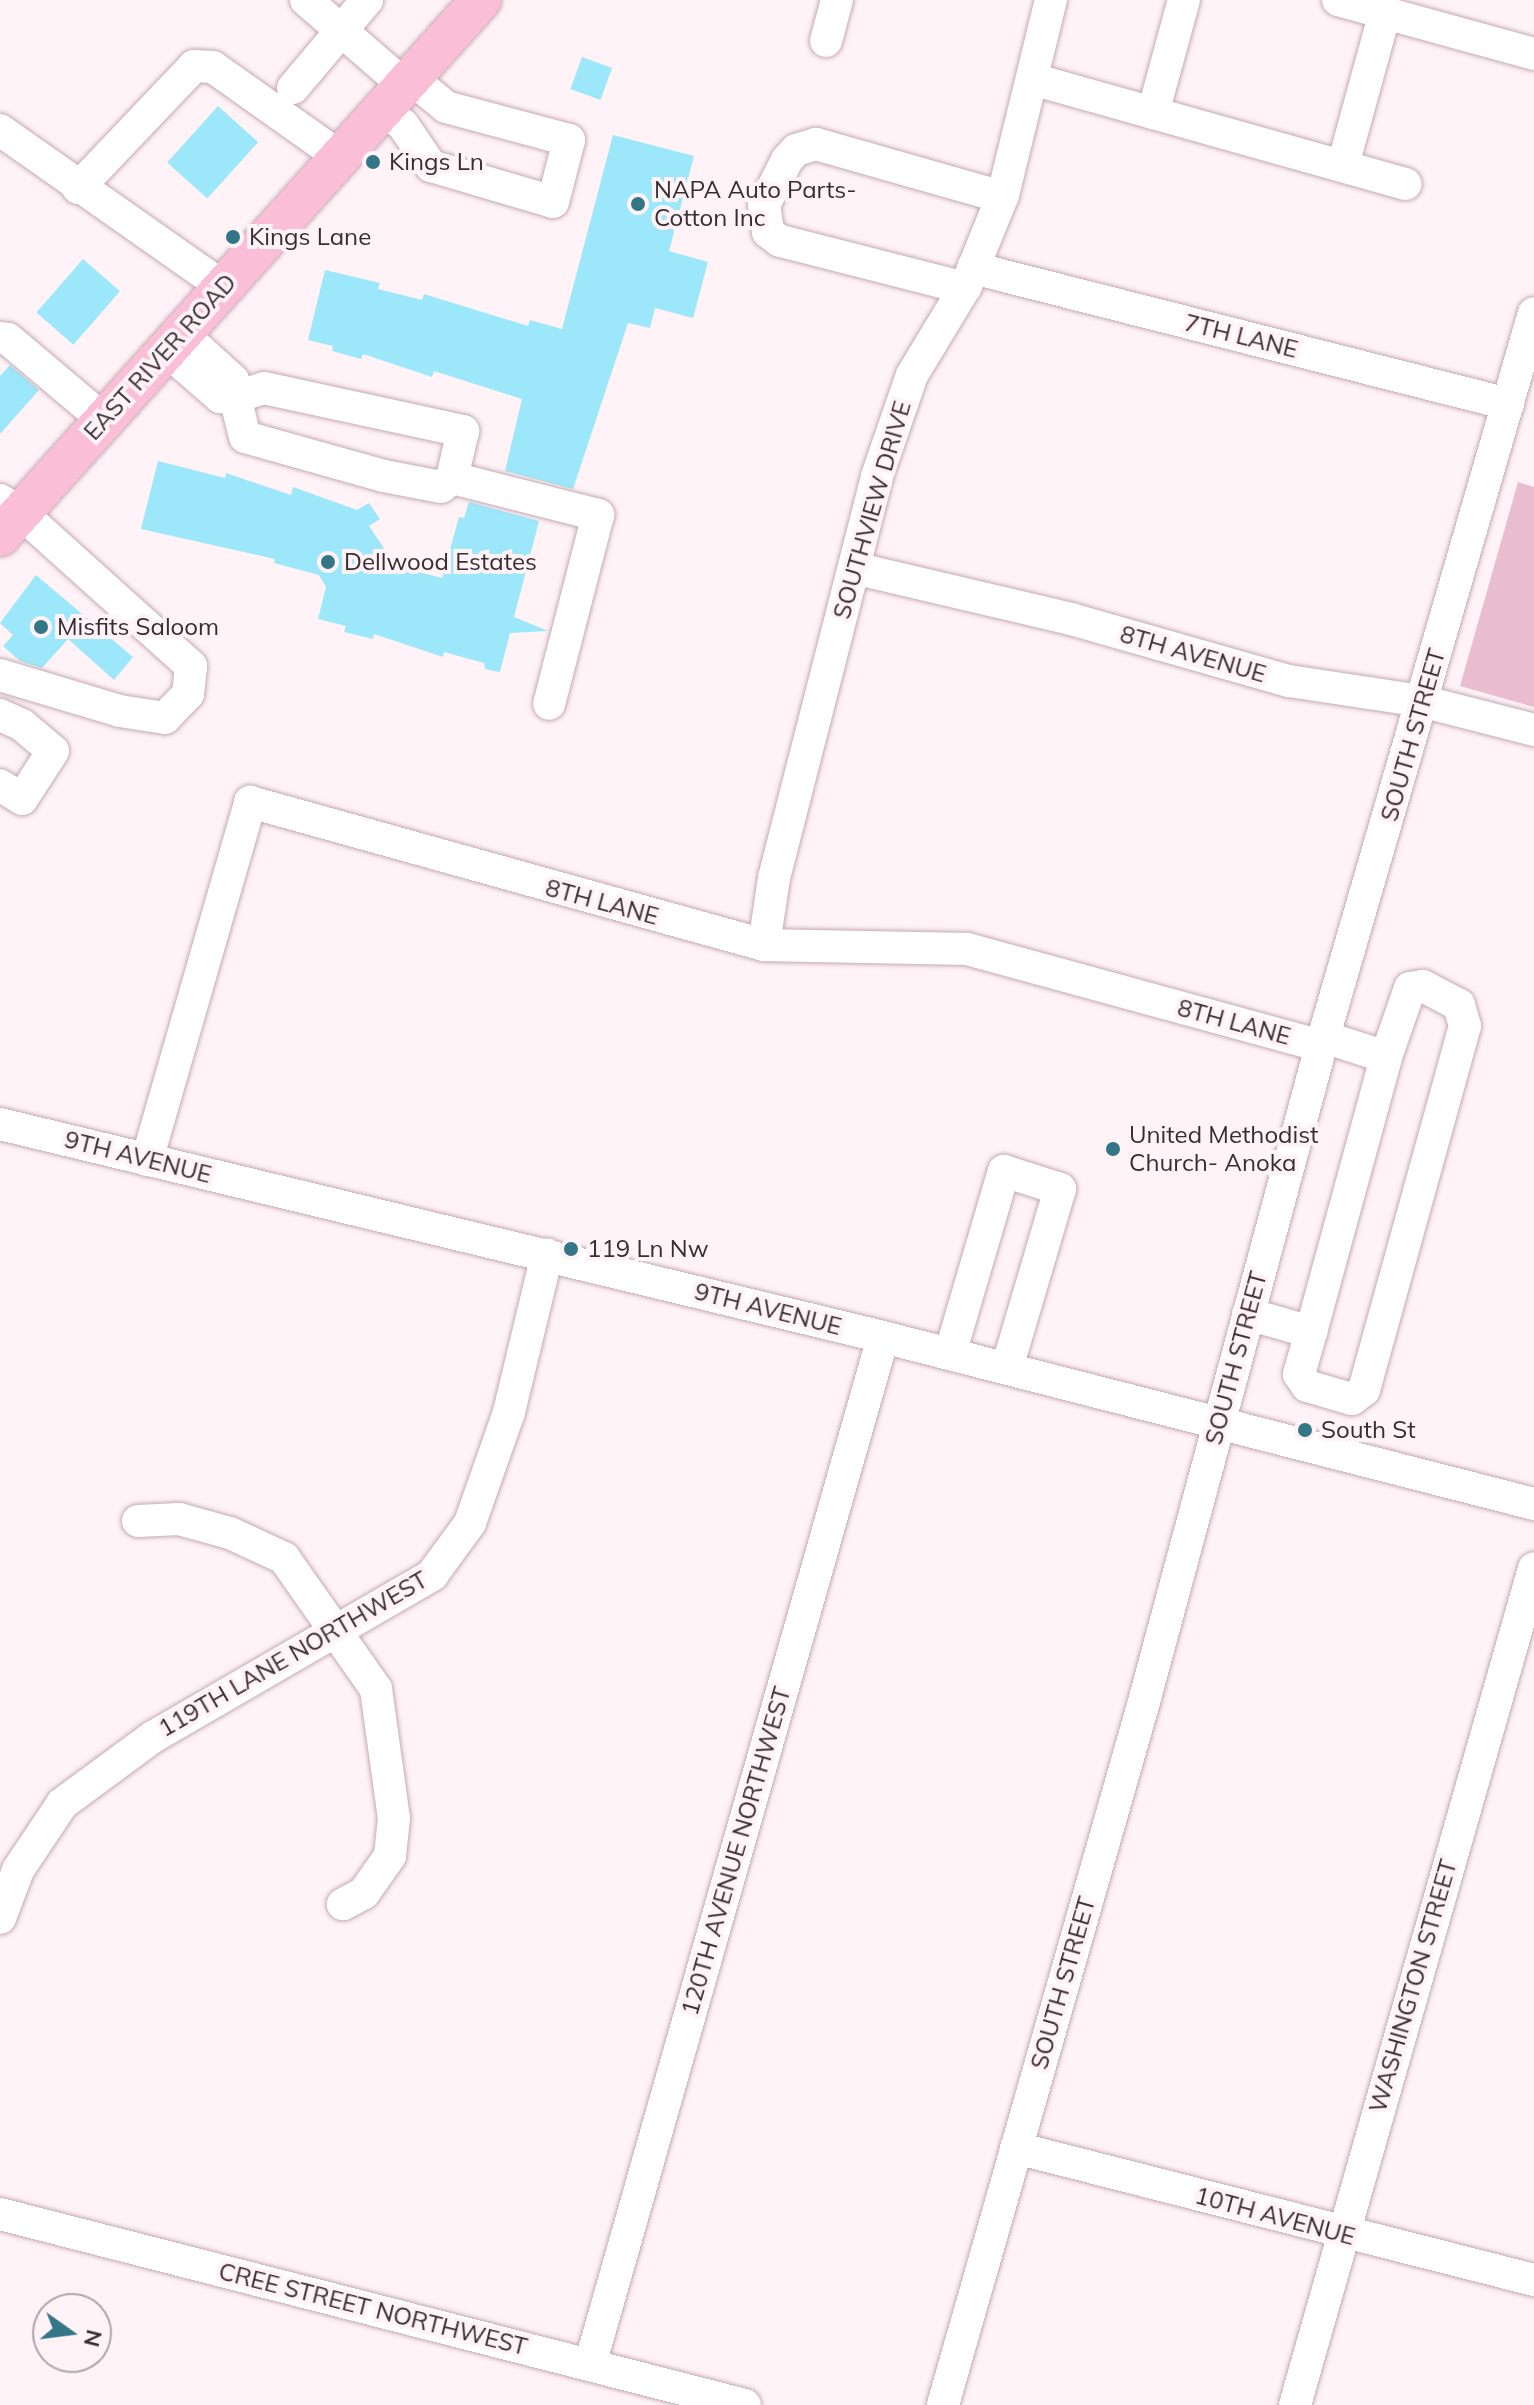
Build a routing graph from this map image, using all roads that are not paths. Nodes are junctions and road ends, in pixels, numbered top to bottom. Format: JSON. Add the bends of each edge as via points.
{"nodes":[{"id":1,"x":306,"y":0,"type":"edge"},
{"id":2,"x":367,"y":0,"type":"edge"},
{"id":3,"x":481,"y":0,"type":"edge"},
{"id":4,"x":837,"y":0,"type":"edge"},
{"id":5,"x":1051,"y":0,"type":"edge"},
{"id":6,"x":1184,"y":0,"type":"edge"},
{"id":7,"x":1338,"y":0,"type":"edge"},
{"id":8,"x":1385,"y":13,"type":"junction"},
{"id":9,"x":341,"y":30,"type":"junction"},
{"id":10,"x":826,"y":41,"type":"dead end"},
{"id":11,"x":1534,"y":54,"type":"edge"},
{"id":12,"x":1032,"y":79,"type":"junction"},
{"id":13,"x":293,"y":88,"type":"dead end"},
{"id":14,"x":400,"y":90,"type":"junction"},
{"id":15,"x":446,"y":107,"type":"junction"},
{"id":16,"x":1153,"y":113,"type":"junction"},
{"id":17,"x":0,"y":130,"type":"edge"},
{"id":18,"x":340,"y":157,"type":"junction"},
{"id":19,"x":1343,"y":165,"type":"junction"},
{"id":20,"x":431,"y":166,"type":"junction"},
{"id":21,"x":1406,"y":184,"type":"dead end"},
{"id":22,"x":78,"y":188,"type":"junction"},
{"id":23,"x":1002,"y":197,"type":"junction"},
{"id":24,"x":969,"y":278,"type":"junction"},
{"id":25,"x":223,"y":287,"type":"junction"},
{"id":26,"x":1534,"y":313,"type":"edge"},
{"id":27,"x":0,"y":338,"type":"edge"},
{"id":28,"x":174,"y":342,"type":"junction"},
{"id":29,"x":235,"y":397,"type":"junction"},
{"id":30,"x":1508,"y":404,"type":"junction"},
{"id":31,"x":104,"y":420,"type":"junction"},
{"id":32,"x":452,"y":478,"type":"junction"},
{"id":33,"x":7,"y":516,"type":"edge"},
{"id":34,"x":854,"y":568,"type":"junction"},
{"id":35,"x":0,"y":675,"type":"edge"},
{"id":36,"x":1421,"y":701,"type":"junction"},
{"id":37,"x":549,"y":704,"type":"dead end"},
{"id":38,"x":0,"y":715,"type":"edge"},
{"id":39,"x":1534,"y":730,"type":"edge"},
{"id":40,"x":0,"y":785,"type":"edge"},
{"id":41,"x":764,"y":945,"type":"junction"},
{"id":42,"x":1323,"y":1041,"type":"junction"},
{"id":43,"x":1386,"y":1057,"type":"junction"},
{"id":44,"x":0,"y":1124,"type":"edge"},
{"id":45,"x":147,"y":1160,"type":"junction"},
{"id":46,"x":547,"y":1255,"type":"junction"},
{"id":47,"x":1248,"y":1314,"type":"junction"},
{"id":48,"x":1311,"y":1332,"type":"junction"},
{"id":49,"x":883,"y":1337,"type":"junction"},
{"id":50,"x":950,"y":1354,"type":"junction"},
{"id":51,"x":1007,"y":1368,"type":"junction"},
{"id":52,"x":1219,"y":1422,"type":"junction"},
{"id":53,"x":1534,"y":1504,"type":"edge"},
{"id":54,"x":138,"y":1521,"type":"dead end"},
{"id":55,"x":1534,"y":1568,"type":"edge"},
{"id":56,"x":338,"y":1629,"type":"junction"},
{"id":57,"x":343,"y":1904,"type":"dead end"},
{"id":58,"x":0,"y":1918,"type":"edge"},
{"id":59,"x":1016,"y":2148,"type":"junction"},
{"id":60,"x":0,"y":2214,"type":"edge"},
{"id":61,"x":1341,"y":2234,"type":"junction"},
{"id":62,"x":1534,"y":2280,"type":"edge"},
{"id":63,"x":590,"y":2365,"type":"junction"},
{"id":64,"x":745,"y":2405,"type":"edge"},
{"id":65,"x":943,"y":2405,"type":"edge"},
{"id":66,"x":1295,"y":2405,"type":"edge"}],
"edges":[{"from":1,"to":9,"type":"street"},
{"from":2,"to":9,"type":"street"},
{"from":3,"to":14,"type":"main road","name":"EAST RIVER ROAD"},
{"from":4,"to":10,"type":"street"},
{"from":5,"to":12,"type":"street","name":"SOUTHVIEW DRIVE"},
{"from":6,"to":16,"type":"street"},
{"from":7,"to":8,"type":"street"},
{"from":8,"to":11,"type":"street"},
{"from":8,"to":19,"type":"street"},
{"from":9,"to":13,"type":"street"},
{"from":9,"to":14,"type":"street"},
{"from":12,"to":16,"type":"street"},
{"from":12,"to":23,"type":"street","name":"SOUTHVIEW DRIVE"},
{"from":14,"to":15,"type":"street"},
{"from":14,"to":18,"type":"main road","name":"EAST RIVER ROAD"},
{"from":14,"to":20,"type":"street","via":[[403,125]]},
{"from":15,"to":20,"type":"street"},
{"from":15,"to":20,"type":"street","via":[[569,140],[553,202]]},
{"from":16,"to":19,"type":"street"},
{"from":17,"to":22,"type":"street"},
{"from":18,"to":22,"type":"street","via":[[213,67],[194,66]]},
{"from":18,"to":25,"type":"main road","name":"EAST RIVER ROAD"},
{"from":19,"to":21,"type":"street"},
{"from":22,"to":25,"type":"street"},
{"from":23,"to":24,"type":"street","name":"SOUTHVIEW DRIVE"},
{"from":23,"to":24,"type":"street","name":"7TH LANE","via":[[816,144],[796,150],[787,160],[764,205],[768,232],[780,241]]},
{"from":24,"to":30,"type":"street","name":"7TH LANE"},
{"from":24,"to":34,"type":"street","name":"SOUTHVIEW DRIVE","via":[[902,400]]},
{"from":25,"to":28,"type":"main road","name":"EAST RIVER ROAD"},
{"from":26,"to":30,"type":"street","name":"SOUTH STREET"},
{"from":27,"to":31,"type":"street","via":[[8,339]]},
{"from":28,"to":29,"type":"street","via":[[233,380]]},
{"from":28,"to":31,"type":"main road","name":"EAST RIVER ROAD"},
{"from":29,"to":32,"type":"street","via":[[245,437],[384,476],[441,487]]},
{"from":29,"to":32,"type":"street","via":[[264,388],[463,431]]},
{"from":30,"to":36,"type":"street","name":"SOUTH STREET"},
{"from":31,"to":33,"type":"main road","name":"EAST RIVER ROAD"},
{"from":32,"to":37,"type":"street","via":[[598,515]]},
{"from":33,"to":35,"type":"street","via":[[191,666],[188,694],[165,718],[120,711]]},
{"from":34,"to":36,"type":"street","name":"8TH AVENUE","via":[[1071,619],[1289,681]]},
{"from":34,"to":41,"type":"street","name":"SOUTHVIEW DRIVE","via":[[774,878]]},
{"from":36,"to":39,"type":"street","name":"8TH AVENUE"},
{"from":36,"to":42,"type":"street","name":"SOUTH STREET"},
{"from":38,"to":40,"type":"street","via":[[22,725],[53,751],[22,799]]},
{"from":41,"to":42,"type":"street","name":"8TH LANE","via":[[967,949]]},
{"from":41,"to":45,"type":"street","name":"8TH LANE","via":[[250,802]]},
{"from":42,"to":43,"type":"street","name":"8TH LANE"},
{"from":42,"to":47,"type":"street","name":"SOUTH STREET"},
{"from":43,"to":48,"type":"street"},
{"from":43,"to":48,"type":"street","via":[[1410,988],[1423,986],[1459,1005],[1465,1026],[1458,1062],[1364,1390],[1352,1399],[1307,1386],[1299,1374]]},
{"from":44,"to":45,"type":"street","name":"9TH AVENUE"},
{"from":45,"to":46,"type":"street","name":"9TH AVENUE"},
{"from":46,"to":49,"type":"street","name":"9TH AVENUE"},
{"from":46,"to":56,"type":"street","name":"119TH LANE NORTHWEST","via":[[509,1412],[470,1523],[432,1575]]},
{"from":47,"to":48,"type":"street"},
{"from":47,"to":52,"type":"street","name":"SOUTH STREET"},
{"from":49,"to":50,"type":"street","name":"9TH AVENUE"},
{"from":49,"to":63,"type":"street","name":"120TH AVENUE NORTHWEST"},
{"from":50,"to":51,"type":"street","name":"9TH AVENUE"},
{"from":50,"to":51,"type":"street","via":[[1004,1171],[1060,1189]]},
{"from":51,"to":52,"type":"street","name":"9TH AVENUE"},
{"from":52,"to":53,"type":"street","name":"9TH AVENUE"},
{"from":52,"to":59,"type":"street","name":"SOUTH STREET"},
{"from":54,"to":56,"type":"street","via":[[179,1519],[230,1533],[284,1558]]},
{"from":55,"to":61,"type":"street","name":"WASHINGTON STREET"},
{"from":56,"to":57,"type":"street","via":[[376,1689],[394,1818],[390,1856],[364,1893]]},
{"from":56,"to":58,"type":"street","name":"119TH LANE NORTHWEST","via":[[153,1737],[62,1804],[18,1870]]},
{"from":59,"to":61,"type":"street","name":"10TH AVENUE"},
{"from":59,"to":65,"type":"street","name":"SOUTH STREET"},
{"from":60,"to":63,"type":"street","name":"CREE STREET NORTHWEST"},
{"from":61,"to":62,"type":"street","name":"10TH AVENUE"},
{"from":61,"to":66,"type":"street","name":"WASHINGTON STREET"},
{"from":63,"to":64,"type":"street","name":"CREE STREET NORTHWEST"}]}
